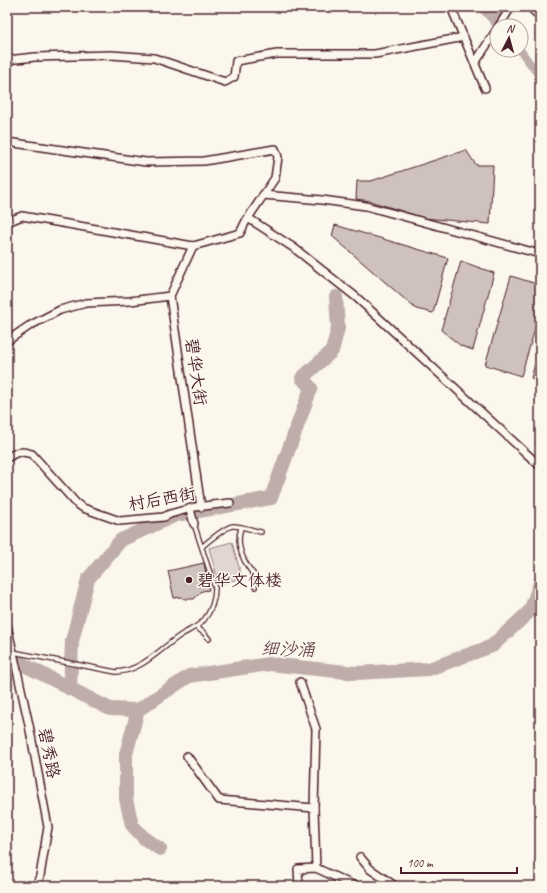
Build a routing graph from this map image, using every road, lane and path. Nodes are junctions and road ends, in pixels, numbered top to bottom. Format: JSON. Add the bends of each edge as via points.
{"nodes":[{"id":1,"x":451,"y":7,"type":"edge"},
{"id":2,"x":511,"y":7,"type":"edge"},
{"id":3,"x":530,"y":7,"type":"edge"},
{"id":4,"x":540,"y":17,"type":"edge"},
{"id":5,"x":504,"y":18,"type":"edge"},
{"id":6,"x":464,"y":37,"type":"junction"},
{"id":7,"x":489,"y":41,"type":"edge"},
{"id":8,"x":7,"y":60,"type":"edge"},
{"id":9,"x":475,"y":63,"type":"junction"},
{"id":10,"x":485,"y":88,"type":"dead end"},
{"id":11,"x":7,"y":142,"type":"edge"},
{"id":12,"x":263,"y":195,"type":"junction"},
{"id":13,"x":248,"y":218,"type":"junction"},
{"id":14,"x":7,"y":222,"type":"edge"},
{"id":15,"x":193,"y":246,"type":"junction"},
{"id":16,"x":540,"y":254,"type":"edge"},
{"id":17,"x":170,"y":296,"type":"junction"},
{"id":18,"x":7,"y":342,"type":"edge"},
{"id":19,"x":7,"y":457,"type":"edge"},
{"id":20,"x":540,"y":466,"type":"edge"},
{"id":21,"x":230,"y":503,"type":"dead end"},
{"id":22,"x":201,"y":507,"type":"junction"},
{"id":23,"x":190,"y":509,"type":"junction"},
{"id":24,"x":194,"y":524,"type":"joint"},
{"id":25,"x":241,"y":528,"type":"junction"},
{"id":26,"x":261,"y":532,"type":"dead end"},
{"id":27,"x":202,"y":547,"type":"junction"},
{"id":28,"x":255,"y":587,"type":"dead end"},
{"id":29,"x":196,"y":627,"type":"junction"},
{"id":30,"x":8,"y":628,"type":"edge"},
{"id":31,"x":209,"y":639,"type":"dead end"},
{"id":32,"x":13,"y":652,"type":"junction"},
{"id":33,"x":300,"y":682,"type":"dead end"},
{"id":34,"x":187,"y":756,"type":"dead end"},
{"id":35,"x":314,"y":808,"type":"junction"},
{"id":36,"x":360,"y":857,"type":"dead end"},
{"id":37,"x":316,"y":868,"type":"junction"},
{"id":38,"x":36,"y":886,"type":"edge"},
{"id":39,"x":299,"y":886,"type":"edge"},
{"id":40,"x":355,"y":886,"type":"edge"},
{"id":41,"x":395,"y":886,"type":"edge"}],
"edges":[{"from":1,"to":6,"type":"street"},
{"from":2,"to":5,"type":"street"},
{"from":3,"to":4,"type":"street"},
{"from":6,"to":8,"type":"street","via":[[375,54],[277,54],[236,61],[234,77],[225,82],[154,58],[110,55]]},
{"from":6,"to":9,"type":"street"},
{"from":7,"to":9,"type":"street"},
{"from":9,"to":10,"type":"street"},
{"from":11,"to":12,"type":"street","via":[[146,162],[204,161],[275,149],[278,157],[275,178]]},
{"from":12,"to":13,"type":"street"},
{"from":12,"to":16,"type":"street","via":[[366,206]]},
{"from":13,"to":15,"type":"street","via":[[240,233]]},
{"from":13,"to":20,"type":"street","via":[[294,248],[356,297]]},
{"from":14,"to":15,"type":"street","via":[[22,216]]},
{"from":15,"to":17,"type":"street"},
{"from":17,"to":18,"type":"street","via":[[86,303],[60,310],[28,326]]},
{"from":17,"to":22,"type":"street","name":"碧华大街"},
{"from":19,"to":23,"type":"street","name":"村后西街","via":[[22,451],[32,454],[76,503],[120,521],[164,517]]},
{"from":21,"to":22,"type":"street","name":"村后西街"},
{"from":22,"to":23,"type":"street","name":"村后西街"},
{"from":23,"to":24,"type":"street"},
{"from":24,"to":27,"type":"lane"},
{"from":25,"to":26,"type":"lane"},
{"from":25,"to":27,"type":"lane","via":[[232,526],[225,529]]},
{"from":25,"to":28,"type":"lane","via":[[238,542],[246,564],[256,577]]},
{"from":27,"to":29,"type":"lane","via":[[215,588],[215,596],[209,612]]},
{"from":29,"to":31,"type":"lane"},
{"from":29,"to":32,"type":"lane","via":[[147,661],[126,671],[116,672]]},
{"from":30,"to":32,"type":"street","name":"碧秀路"},
{"from":32,"to":38,"type":"street","name":"碧秀路","via":[[48,827]]},
{"from":33,"to":35,"type":"street","via":[[316,729]]},
{"from":34,"to":35,"type":"street","via":[[219,800]]},
{"from":35,"to":37,"type":"street"},
{"from":36,"to":41,"type":"street","via":[[370,869]]},
{"from":37,"to":39,"type":"street","via":[[298,869]]},
{"from":37,"to":40,"type":"street"}]}
